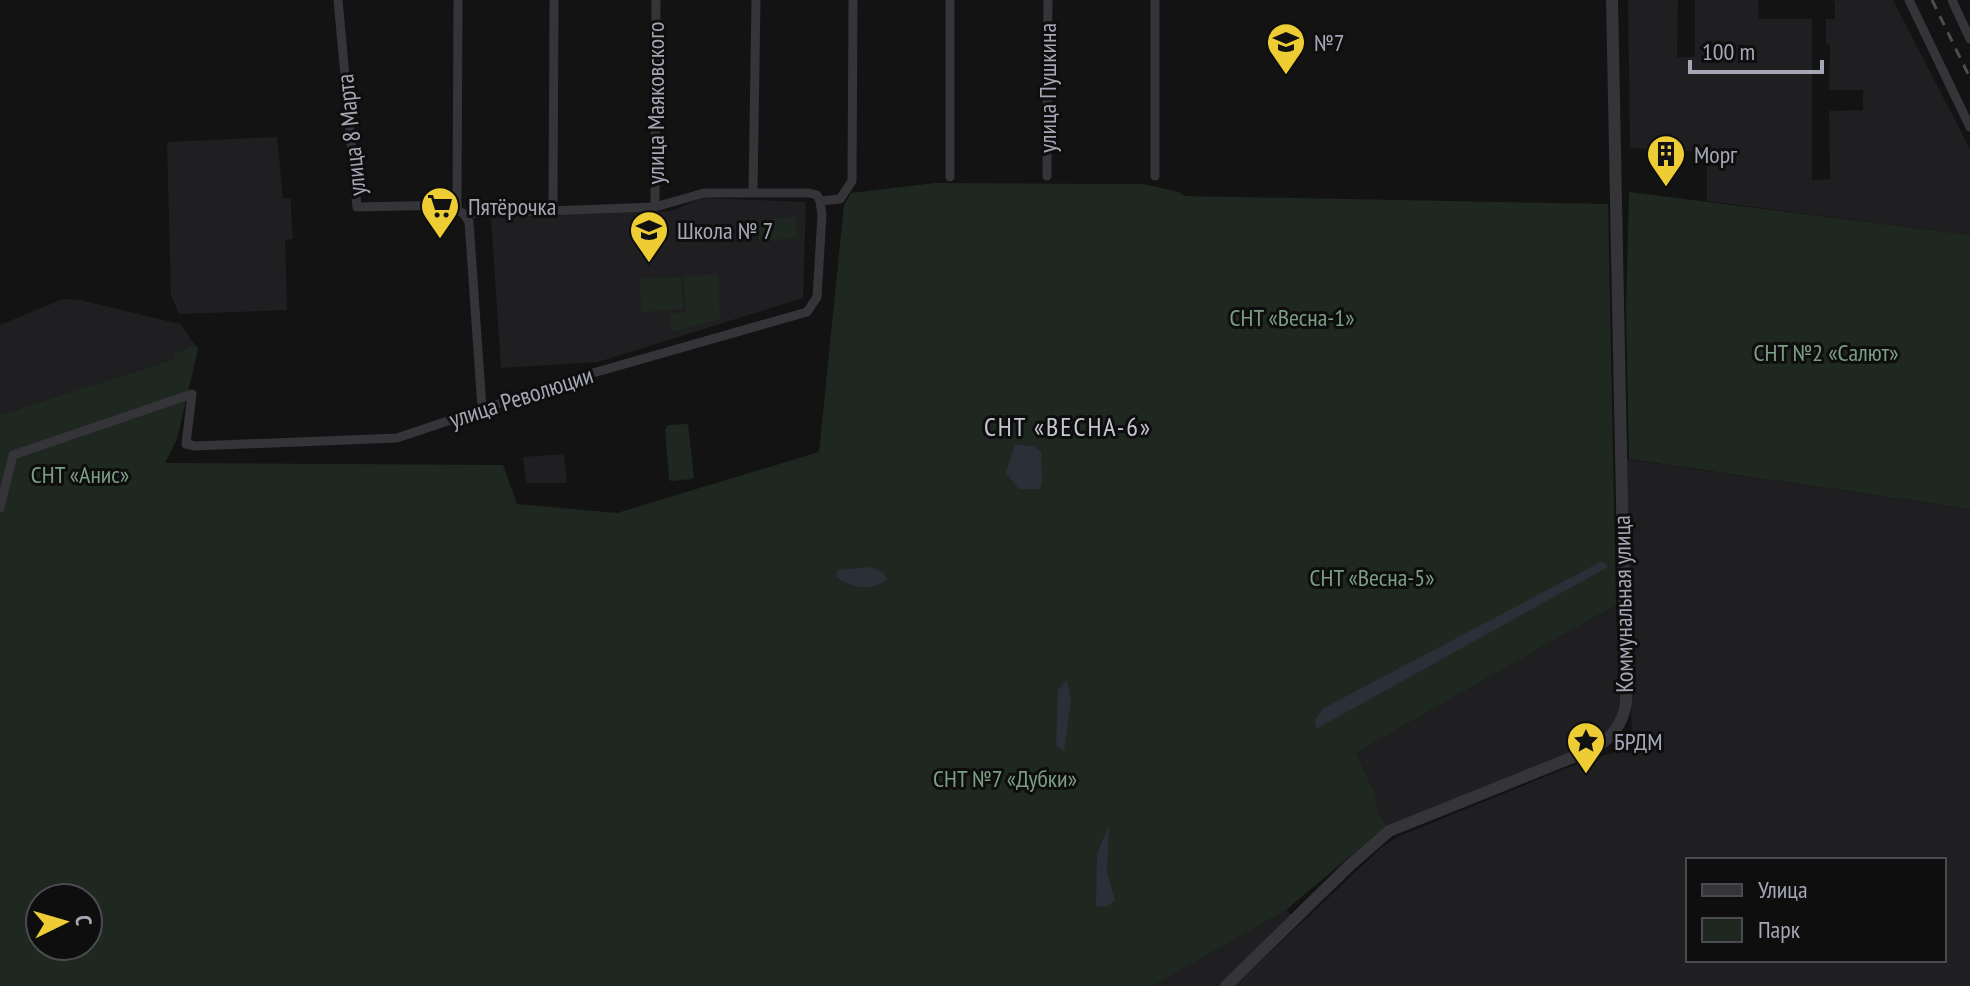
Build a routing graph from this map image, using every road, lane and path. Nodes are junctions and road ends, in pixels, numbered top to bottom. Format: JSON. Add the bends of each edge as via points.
{"nodes":[{"id":1,"x":338,"y":0,"type":"edge"},
{"id":2,"x":458,"y":0,"type":"edge"},
{"id":3,"x":554,"y":0,"type":"edge"},
{"id":4,"x":656,"y":0,"type":"edge"},
{"id":5,"x":756,"y":0,"type":"edge"},
{"id":6,"x":853,"y":0,"type":"edge"},
{"id":7,"x":950,"y":0,"type":"edge"},
{"id":8,"x":1048,"y":0,"type":"edge"},
{"id":9,"x":1155,"y":0,"type":"edge"},
{"id":10,"x":1612,"y":0,"type":"edge"},
{"id":11,"x":1909,"y":0,"type":"edge"},
{"id":12,"x":1952,"y":0,"type":"edge"},
{"id":13,"x":1970,"y":39,"type":"edge"},
{"id":14,"x":1970,"y":127,"type":"edge"},
{"id":15,"x":1047,"y":176,"type":"dead end"},
{"id":16,"x":1155,"y":176,"type":"dead end"},
{"id":17,"x":950,"y":177,"type":"dead end"},
{"id":18,"x":753,"y":192,"type":"junction"},
{"id":19,"x":820,"y":201,"type":"junction"},
{"id":20,"x":655,"y":207,"type":"junction"},
{"id":21,"x":460,"y":211,"type":"junction"},
{"id":22,"x":553,"y":211,"type":"junction"},
{"id":23,"x":482,"y":408,"type":"junction"},
{"id":24,"x":0,"y":508,"type":"edge"},
{"id":25,"x":1226,"y":986,"type":"edge"}],
"edges":[{"from":1,"to":21,"type":"street","name":"улица 8 Марта","via":[[357,207],[449,205]]},
{"from":2,"to":21,"type":"street"},
{"from":3,"to":22,"type":"street"},
{"from":4,"to":20,"type":"street","name":"улица Маяковского"},
{"from":5,"to":18,"type":"street"},
{"from":6,"to":19,"type":"street","via":[[852,181],[840,199]]},
{"from":7,"to":17,"type":"street"},
{"from":8,"to":15,"type":"street","name":"улица Пушкина"},
{"from":9,"to":16,"type":"street"},
{"from":10,"to":25,"type":"street","name":"Коммунальная улица","via":[[1623,718],[1593,749],[1389,831]]},
{"from":11,"to":14,"type":"street"},
{"from":12,"to":13,"type":"street"},
{"from":18,"to":19,"type":"street","via":[[809,193]]},
{"from":18,"to":20,"type":"street","via":[[704,193]]},
{"from":19,"to":23,"type":"street","name":"улица Революции","via":[[817,297],[807,312]]},
{"from":20,"to":22,"type":"street"},
{"from":21,"to":22,"type":"street"},
{"from":21,"to":23,"type":"street","via":[[469,222]]},
{"from":23,"to":24,"type":"street","name":"улица Революции","via":[[397,438],[195,446],[186,444],[192,394],[13,455]]}]}
